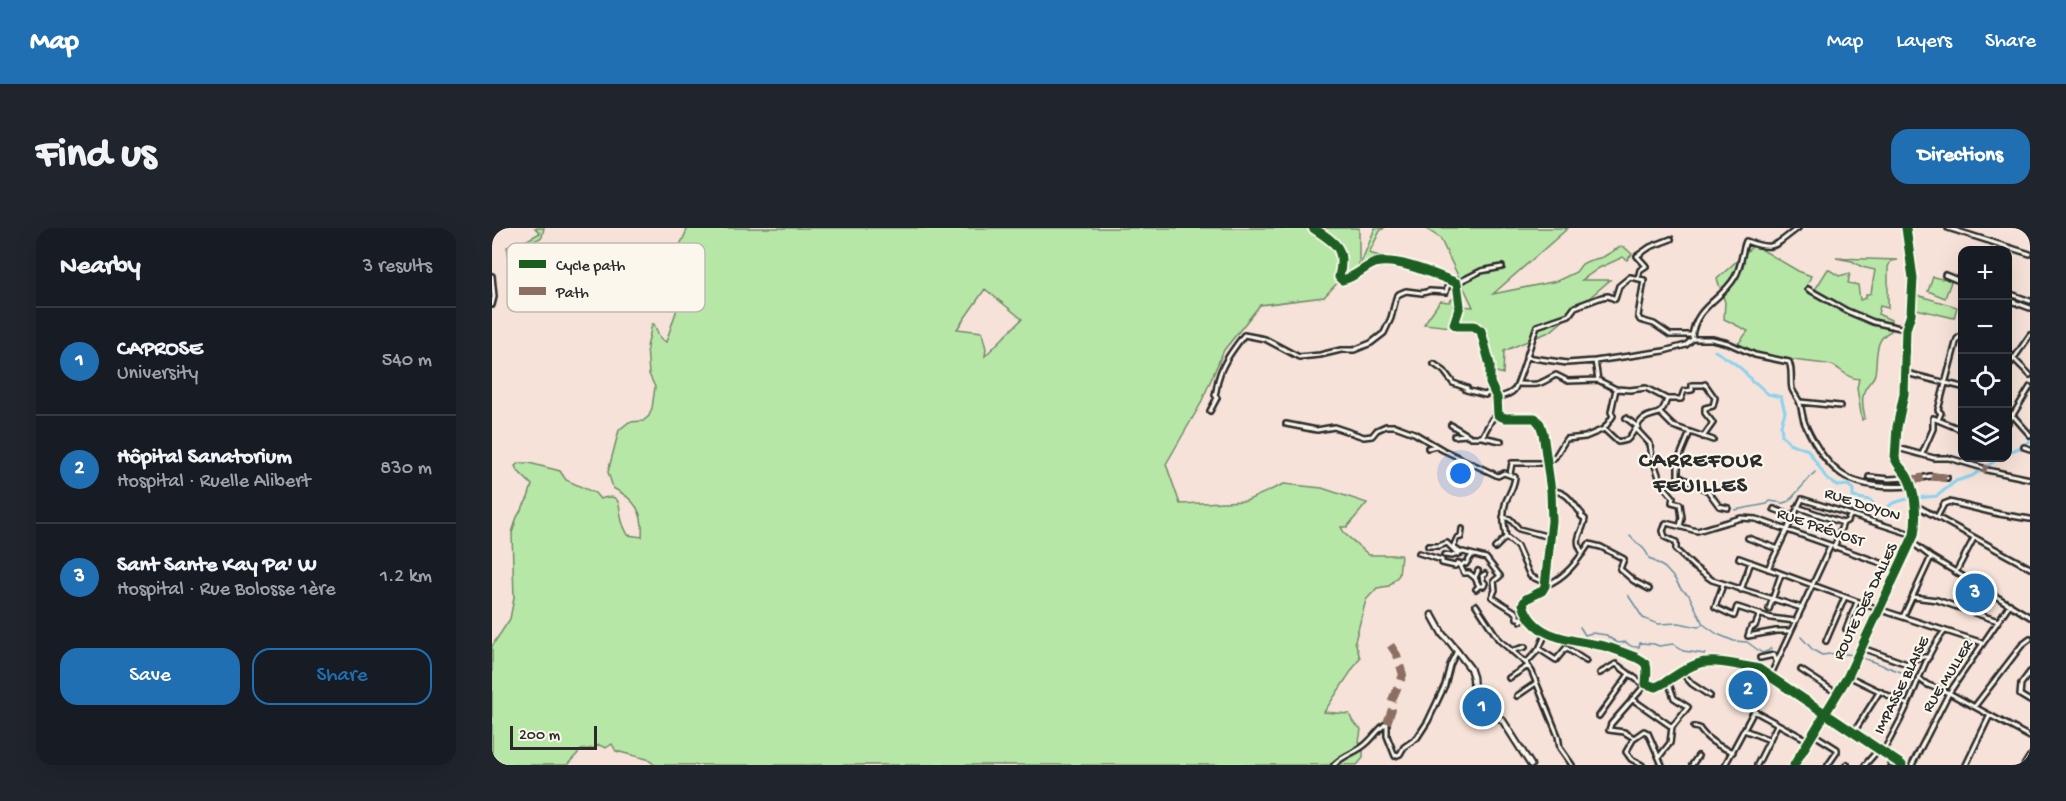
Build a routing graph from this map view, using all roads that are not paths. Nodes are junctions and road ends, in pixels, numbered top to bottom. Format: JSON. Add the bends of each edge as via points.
{"nodes":[{"id":1,"x":1313,"y":228,"type":"edge"},
{"id":2,"x":1798,"y":228,"type":"edge"},
{"id":3,"x":1906,"y":228,"type":"edge"},
{"id":4,"x":1948,"y":228,"type":"edge"},
{"id":5,"x":1671,"y":239,"type":"dead end"},
{"id":6,"x":2030,"y":254,"type":"edge"},
{"id":7,"x":1502,"y":267,"type":"dead end"},
{"id":8,"x":1945,"y":275,"type":"dead end"},
{"id":9,"x":492,"y":276,"type":"edge"},
{"id":10,"x":1342,"y":278,"type":"joint"},
{"id":11,"x":1638,"y":278,"type":"junction"},
{"id":12,"x":1449,"y":280,"type":"junction"},
{"id":13,"x":1958,"y":280,"type":"edge"},
{"id":14,"x":1457,"y":282,"type":"junction"},
{"id":15,"x":1808,"y":289,"type":"dead end"},
{"id":16,"x":2012,"y":295,"type":"edge"},
{"id":17,"x":2030,"y":301,"type":"edge"},
{"id":18,"x":2012,"y":302,"type":"edge"},
{"id":19,"x":492,"y":305,"type":"edge"},
{"id":20,"x":2030,"y":308,"type":"edge"},
{"id":21,"x":1906,"y":329,"type":"junction"},
{"id":22,"x":2030,"y":335,"type":"edge"},
{"id":23,"x":1692,"y":337,"type":"junction"},
{"id":24,"x":1958,"y":338,"type":"edge"},
{"id":25,"x":2009,"y":354,"type":"edge"},
{"id":26,"x":1526,"y":357,"type":"junction"},
{"id":27,"x":2013,"y":358,"type":"junction"},
{"id":28,"x":1595,"y":361,"type":"junction"},
{"id":29,"x":1434,"y":364,"type":"dead end"},
{"id":30,"x":1905,"y":373,"type":"junction"},
{"id":31,"x":2030,"y":375,"type":"edge"},
{"id":32,"x":1598,"y":380,"type":"junction"},
{"id":33,"x":1946,"y":382,"type":"junction"},
{"id":34,"x":1518,"y":384,"type":"junction"},
{"id":35,"x":1958,"y":386,"type":"edge"},
{"id":36,"x":2030,"y":387,"type":"edge"},
{"id":37,"x":1616,"y":389,"type":"junction"},
{"id":38,"x":1493,"y":390,"type":"junction"},
{"id":39,"x":1497,"y":398,"type":"junction"},
{"id":40,"x":1667,"y":399,"type":"junction"},
{"id":41,"x":1800,"y":402,"type":"junction"},
{"id":42,"x":1840,"y":406,"type":"dead end"},
{"id":43,"x":1210,"y":411,"type":"dead end"},
{"id":44,"x":1660,"y":413,"type":"junction"},
{"id":45,"x":1498,"y":415,"type":"junction"},
{"id":46,"x":2012,"y":415,"type":"joint"},
{"id":47,"x":1626,"y":418,"type":"dead end"},
{"id":48,"x":1938,"y":420,"type":"junction"},
{"id":49,"x":1286,"y":424,"type":"dead end"},
{"id":50,"x":1451,"y":425,"type":"dead end"},
{"id":51,"x":1637,"y":428,"type":"junction"},
{"id":52,"x":1958,"y":428,"type":"edge"},
{"id":53,"x":1604,"y":429,"type":"junction"},
{"id":54,"x":1690,"y":432,"type":"junction"},
{"id":55,"x":1467,"y":435,"type":"junction"},
{"id":56,"x":2030,"y":435,"type":"edge"},
{"id":57,"x":1454,"y":436,"type":"dead end"},
{"id":58,"x":1482,"y":437,"type":"junction"},
{"id":59,"x":1703,"y":437,"type":"junction"},
{"id":60,"x":1713,"y":440,"type":"dead end"},
{"id":61,"x":1502,"y":441,"type":"dead end"},
{"id":62,"x":1436,"y":446,"type":"junction"},
{"id":63,"x":1894,"y":447,"type":"junction"},
{"id":64,"x":2024,"y":447,"type":"dead end"},
{"id":65,"x":1428,"y":448,"type":"dead end"},
{"id":66,"x":2030,"y":449,"type":"edge"},
{"id":67,"x":1922,"y":454,"type":"junction"},
{"id":68,"x":1548,"y":462,"type":"junction"},
{"id":69,"x":1510,"y":474,"type":"junction"},
{"id":70,"x":1869,"y":477,"type":"dead end"},
{"id":71,"x":1947,"y":478,"type":"dead end"},
{"id":72,"x":2030,"y":479,"type":"edge"},
{"id":73,"x":1909,"y":481,"type":"junction"},
{"id":74,"x":1551,"y":491,"type":"junction"},
{"id":75,"x":1915,"y":503,"type":"junction"},
{"id":76,"x":1797,"y":507,"type":"junction"},
{"id":77,"x":1728,"y":508,"type":"dead end"},
{"id":78,"x":1774,"y":509,"type":"dead end"},
{"id":79,"x":1851,"y":515,"type":"junction"},
{"id":80,"x":1793,"y":516,"type":"junction"},
{"id":81,"x":1503,"y":517,"type":"junction"},
{"id":82,"x":1937,"y":517,"type":"junction"},
{"id":83,"x":2030,"y":519,"type":"edge"},
{"id":84,"x":1843,"y":523,"type":"junction"},
{"id":85,"x":1680,"y":526,"type":"junction"},
{"id":86,"x":1462,"y":529,"type":"dead end"},
{"id":87,"x":1787,"y":530,"type":"junction"},
{"id":88,"x":1914,"y":536,"type":"junction"},
{"id":89,"x":1506,"y":537,"type":"junction"},
{"id":90,"x":1550,"y":537,"type":"junction"},
{"id":91,"x":1748,"y":538,"type":"dead end"},
{"id":92,"x":1974,"y":538,"type":"junction"},
{"id":93,"x":1913,"y":543,"type":"junction"},
{"id":94,"x":1428,"y":546,"type":"dead end"},
{"id":95,"x":1832,"y":547,"type":"junction"},
{"id":96,"x":1495,"y":548,"type":"dead end"},
{"id":97,"x":1778,"y":549,"type":"junction"},
{"id":98,"x":1419,"y":553,"type":"dead end"},
{"id":99,"x":1583,"y":553,"type":"junction"},
{"id":100,"x":1459,"y":554,"type":"junction"},
{"id":101,"x":1444,"y":555,"type":"dead end"},
{"id":102,"x":1472,"y":555,"type":"junction"},
{"id":103,"x":1931,"y":557,"type":"junction"},
{"id":104,"x":1739,"y":558,"type":"dead end"},
{"id":105,"x":1751,"y":562,"type":"junction"},
{"id":106,"x":1462,"y":565,"type":"junction"},
{"id":107,"x":1768,"y":568,"type":"junction"},
{"id":108,"x":2030,"y":568,"type":"edge"},
{"id":109,"x":1898,"y":569,"type":"junction"},
{"id":110,"x":1478,"y":571,"type":"dead end"},
{"id":111,"x":1956,"y":572,"type":"junction"},
{"id":112,"x":1485,"y":574,"type":"dead end"},
{"id":113,"x":1781,"y":574,"type":"junction"},
{"id":114,"x":1475,"y":578,"type":"junction"},
{"id":115,"x":1812,"y":584,"type":"junction"},
{"id":116,"x":1545,"y":585,"type":"junction"},
{"id":117,"x":1723,"y":585,"type":"junction"},
{"id":118,"x":1649,"y":589,"type":"dead end"},
{"id":119,"x":1741,"y":590,"type":"junction"},
{"id":120,"x":1845,"y":597,"type":"junction"},
{"id":121,"x":1913,"y":597,"type":"junction"},
{"id":122,"x":1772,"y":599,"type":"junction"},
{"id":123,"x":1857,"y":602,"type":"junction"},
{"id":124,"x":2010,"y":604,"type":"junction"},
{"id":125,"x":1476,"y":605,"type":"dead end"},
{"id":126,"x":1802,"y":608,"type":"junction"},
{"id":127,"x":1769,"y":609,"type":"dead end"},
{"id":128,"x":1878,"y":609,"type":"junction"},
{"id":129,"x":1760,"y":614,"type":"junction"},
{"id":130,"x":1432,"y":615,"type":"dead end"},
{"id":131,"x":1528,"y":615,"type":"junction"},
{"id":132,"x":1903,"y":617,"type":"junction"},
{"id":133,"x":2030,"y":617,"type":"edge"},
{"id":134,"x":1795,"y":621,"type":"junction"},
{"id":135,"x":1998,"y":621,"type":"junction"},
{"id":136,"x":1846,"y":629,"type":"dead end"},
{"id":137,"x":1790,"y":632,"type":"junction"},
{"id":138,"x":1944,"y":632,"type":"junction"},
{"id":139,"x":1546,"y":633,"type":"junction"},
{"id":140,"x":2030,"y":639,"type":"edge"},
{"id":141,"x":1826,"y":641,"type":"dead end"},
{"id":142,"x":1983,"y":644,"type":"junction"},
{"id":143,"x":1525,"y":646,"type":"dead end"},
{"id":144,"x":1539,"y":649,"type":"junction"},
{"id":145,"x":1861,"y":649,"type":"junction"},
{"id":146,"x":1457,"y":651,"type":"junction"},
{"id":147,"x":1511,"y":651,"type":"junction"},
{"id":148,"x":1929,"y":657,"type":"junction"},
{"id":149,"x":1760,"y":658,"type":"dead end"},
{"id":150,"x":1586,"y":661,"type":"dead end"},
{"id":151,"x":1776,"y":661,"type":"junction"},
{"id":152,"x":1527,"y":665,"type":"junction"},
{"id":153,"x":1801,"y":670,"type":"dead end"},
{"id":154,"x":1681,"y":672,"type":"junction"},
{"id":155,"x":2030,"y":672,"type":"edge"},
{"id":156,"x":1600,"y":673,"type":"dead end"},
{"id":157,"x":1629,"y":674,"type":"junction"},
{"id":158,"x":1770,"y":676,"type":"junction"},
{"id":159,"x":1848,"y":676,"type":"junction"},
{"id":160,"x":1509,"y":678,"type":"dead end"},
{"id":161,"x":1918,"y":678,"type":"junction"},
{"id":162,"x":1668,"y":681,"type":"junction"},
{"id":163,"x":1536,"y":683,"type":"junction"},
{"id":164,"x":1645,"y":684,"type":"junction"},
{"id":165,"x":1880,"y":691,"type":"junction"},
{"id":166,"x":1950,"y":693,"type":"junction"},
{"id":167,"x":1838,"y":694,"type":"junction"},
{"id":168,"x":1516,"y":696,"type":"dead end"},
{"id":169,"x":1710,"y":696,"type":"dead end"},
{"id":170,"x":1632,"y":699,"type":"junction"},
{"id":171,"x":2030,"y":701,"type":"edge"},
{"id":172,"x":1908,"y":705,"type":"junction"},
{"id":173,"x":1975,"y":706,"type":"junction"},
{"id":174,"x":1754,"y":711,"type":"junction"},
{"id":175,"x":1827,"y":713,"type":"junction"},
{"id":176,"x":1990,"y":715,"type":"junction"},
{"id":177,"x":1599,"y":716,"type":"dead end"},
{"id":178,"x":1777,"y":725,"type":"junction"},
{"id":179,"x":1672,"y":727,"type":"junction"},
{"id":180,"x":1694,"y":727,"type":"dead end"},
{"id":181,"x":1744,"y":730,"type":"junction"},
{"id":182,"x":1854,"y":732,"type":"junction"},
{"id":183,"x":1813,"y":734,"type":"junction"},
{"id":184,"x":2030,"y":737,"type":"edge"},
{"id":185,"x":1634,"y":738,"type":"junction"},
{"id":186,"x":1770,"y":740,"type":"junction"},
{"id":187,"x":1809,"y":741,"type":"junction"},
{"id":188,"x":1881,"y":750,"type":"junction"},
{"id":189,"x":1733,"y":752,"type":"junction"},
{"id":190,"x":1698,"y":756,"type":"dead end"},
{"id":191,"x":1659,"y":757,"type":"junction"},
{"id":192,"x":2030,"y":757,"type":"edge"},
{"id":193,"x":1893,"y":762,"type":"edge"},
{"id":194,"x":1334,"y":765,"type":"edge"},
{"id":195,"x":1531,"y":765,"type":"edge"},
{"id":196,"x":1572,"y":765,"type":"edge"},
{"id":197,"x":1642,"y":765,"type":"edge"},
{"id":198,"x":1662,"y":765,"type":"edge"},
{"id":199,"x":1692,"y":765,"type":"edge"},
{"id":200,"x":1725,"y":765,"type":"edge"},
{"id":201,"x":1757,"y":765,"type":"edge"},
{"id":202,"x":1794,"y":765,"type":"edge"},
{"id":203,"x":1828,"y":765,"type":"edge"},
{"id":204,"x":1865,"y":765,"type":"edge"},
{"id":205,"x":1902,"y":765,"type":"edge"},
{"id":206,"x":1912,"y":765,"type":"edge"},
{"id":207,"x":1966,"y":765,"type":"edge"},
{"id":208,"x":2025,"y":765,"type":"edge"}],
"edges":[{"from":1,"to":10,"type":"street","via":[[1340,250]]},
{"from":2,"to":23,"type":"street","via":[[1772,247],[1746,241],[1734,280],[1702,310]]},
{"from":3,"to":21,"type":"street","via":[[1913,278]]},
{"from":4,"to":6,"type":"street"},
{"from":5,"to":11,"type":"street","via":[[1637,256],[1646,266]]},
{"from":7,"to":14,"type":"street"},
{"from":8,"to":13,"type":"street"},
{"from":9,"to":19,"type":"street"},
{"from":10,"to":12,"type":"street","via":[[1387,261]]},
{"from":11,"to":23,"type":"street","via":[[1644,280],[1640,320],[1670,335]]},
{"from":11,"to":26,"type":"street","via":[[1630,277],[1619,286],[1615,299],[1602,297],[1537,326]]},
{"from":12,"to":14,"type":"street"},
{"from":12,"to":43,"type":"street","via":[[1446,292],[1399,294],[1384,333],[1358,349],[1299,357],[1264,339],[1244,335],[1218,377],[1217,398]]},
{"from":14,"to":38,"type":"street","via":[[1460,306],[1454,324],[1481,331]]},
{"from":15,"to":21,"type":"street","via":[[1873,322]]},
{"from":16,"to":17,"type":"street"},
{"from":18,"to":20,"type":"street"},
{"from":21,"to":30,"type":"street"},
{"from":22,"to":27,"type":"street"},
{"from":23,"to":28,"type":"street","via":[[1686,345],[1664,351]]},
{"from":23,"to":41,"type":"street","via":[[1728,343],[1755,355],[1789,362],[1792,389]]},
{"from":24,"to":33,"type":"street"},
{"from":25,"to":27,"type":"street"},
{"from":26,"to":28,"type":"street","via":[[1568,363]]},
{"from":26,"to":34,"type":"street"},
{"from":27,"to":31,"type":"street"},
{"from":28,"to":32,"type":"street"},
{"from":29,"to":38,"type":"street","via":[[1466,390],[1485,395]]},
{"from":30,"to":33,"type":"street"},
{"from":30,"to":63,"type":"street"},
{"from":32,"to":34,"type":"street","via":[[1568,381],[1556,375],[1538,385]]},
{"from":32,"to":37,"type":"street"},
{"from":33,"to":35,"type":"street"},
{"from":33,"to":48,"type":"street"},
{"from":34,"to":39,"type":"street","via":[[1512,393]]},
{"from":36,"to":46,"type":"street"},
{"from":37,"to":40,"type":"street","via":[[1646,388]]},
{"from":37,"to":53,"type":"street","via":[[1613,416]]},
{"from":38,"to":39,"type":"street"},
{"from":39,"to":45,"type":"street"},
{"from":40,"to":44,"type":"street"},
{"from":40,"to":59,"type":"street","via":[[1681,399],[1684,392],[1692,390],[1692,385],[1705,384],[1715,398],[1713,406],[1705,408],[1713,423]]},
{"from":41,"to":42,"type":"street"},
{"from":41,"to":73,"type":"street","via":[[1805,422],[1826,463],[1838,473],[1868,486]]},
{"from":44,"to":51,"type":"street","via":[[1643,419]]},
{"from":44,"to":54,"type":"street","via":[[1673,426]]},
{"from":45,"to":58,"type":"street"},
{"from":45,"to":68,"type":"street","via":[[1535,418],[1543,433]]},
{"from":46,"to":56,"type":"street"},
{"from":47,"to":51,"type":"street"},
{"from":48,"to":52,"type":"street"},
{"from":48,"to":67,"type":"street","via":[[1933,418],[1933,429]]},
{"from":49,"to":62,"type":"street","via":[[1317,430],[1334,427],[1364,437],[1386,426],[1395,426]]},
{"from":50,"to":55,"type":"street"},
{"from":51,"to":53,"type":"street","via":[[1623,442]]},
{"from":51,"to":85,"type":"street","via":[[1650,444],[1661,483],[1673,497],[1672,502],[1680,504]]},
{"from":53,"to":68,"type":"street","via":[[1566,439],[1556,457]]},
{"from":54,"to":59,"type":"street"},
{"from":54,"to":77,"type":"street","via":[[1678,461],[1678,476],[1708,491],[1719,506]]},
{"from":55,"to":57,"type":"street"},
{"from":55,"to":58,"type":"street"},
{"from":58,"to":61,"type":"street"},
{"from":59,"to":60,"type":"street"},
{"from":62,"to":65,"type":"street"},
{"from":62,"to":69,"type":"street","via":[[1498,476]]},
{"from":63,"to":67,"type":"street"},
{"from":63,"to":73,"type":"street","name":"ROUTE DES DALLES","via":[[1896,462]]},
{"from":64,"to":66,"type":"street"},
{"from":67,"to":72,"type":"street"},
{"from":68,"to":69,"type":"street","via":[[1512,463]]},
{"from":68,"to":74,"type":"street"},
{"from":69,"to":81,"type":"street","via":[[1515,477]]},
{"from":70,"to":73,"type":"street"},
{"from":71,"to":73,"type":"street","via":[[1930,476]]},
{"from":73,"to":75,"type":"street","name":"ROUTE DES DALLES"},
{"from":74,"to":90,"type":"street"},
{"from":74,"to":99,"type":"street","via":[[1570,498],[1585,519],[1577,541]]},
{"from":75,"to":82,"type":"street"},
{"from":75,"to":88,"type":"street","name":"ROUTE DES DALLES"},
{"from":76,"to":79,"type":"street","name":"RUE DOYON","via":[[1802,499]]},
{"from":76,"to":80,"type":"street"},
{"from":76,"to":84,"type":"street"},
{"from":78,"to":80,"type":"street"},
{"from":79,"to":84,"type":"street"},
{"from":79,"to":88,"type":"street","name":"RUE DOYON"},
{"from":80,"to":87,"type":"street"},
{"from":81,"to":89,"type":"street"},
{"from":81,"to":90,"type":"street","via":[[1519,529]]},
{"from":82,"to":83,"type":"street","via":[[1949,502]]},
{"from":82,"to":92,"type":"street"},
{"from":84,"to":95,"type":"street"},
{"from":85,"to":87,"type":"street","name":"RUE PRÉVOST","via":[[1697,531],[1746,518]]},
{"from":85,"to":117,"type":"street","name":"RUE PRÉVOST","via":[[1666,524],[1665,537],[1676,542],[1676,550],[1694,567]]},
{"from":86,"to":100,"type":"street","via":[[1454,547]]},
{"from":87,"to":95,"type":"street","name":"RUE PRÉVOST"},
{"from":87,"to":97,"type":"street"},
{"from":88,"to":93,"type":"street","name":"ROUTE DES DALLES"},
{"from":89,"to":96,"type":"street"},
{"from":89,"to":116,"type":"street","via":[[1517,546],[1530,576]]},
{"from":90,"to":116,"type":"street"},
{"from":91,"to":97,"type":"street"},
{"from":92,"to":108,"type":"street"},
{"from":92,"to":111,"type":"street"},
{"from":93,"to":103,"type":"street"},
{"from":93,"to":109,"type":"street","name":"ROUTE DES DALLES"},
{"from":94,"to":100,"type":"street","via":[[1447,543]]},
{"from":95,"to":109,"type":"street","name":"RUE PRÉVOST"},
{"from":95,"to":115,"type":"street"},
{"from":97,"to":107,"type":"street"},
{"from":98,"to":106,"type":"street","via":[[1437,557],[1443,563]]},
{"from":99,"to":116,"type":"street","via":[[1570,571]]},
{"from":99,"to":118,"type":"street","via":[[1589,544],[1614,554],[1624,560],[1620,568]]},
{"from":100,"to":101,"type":"street"},
{"from":100,"to":102,"type":"street"},
{"from":102,"to":106,"type":"street"},
{"from":102,"to":131,"type":"street","via":[[1486,558],[1499,574],[1494,580],[1492,597],[1517,613],[1521,621]]},
{"from":103,"to":111,"type":"street"},
{"from":103,"to":121,"type":"street"},
{"from":104,"to":105,"type":"street"},
{"from":105,"to":107,"type":"street"},
{"from":105,"to":119,"type":"street"},
{"from":106,"to":114,"type":"street","via":[[1464,573]]},
{"from":107,"to":113,"type":"street"},
{"from":109,"to":128,"type":"street","name":"ROUTE DES DALLES"},
{"from":110,"to":114,"type":"street"},
{"from":111,"to":124,"type":"street"},
{"from":112,"to":114,"type":"street","via":[[1484,586],[1478,588]]},
{"from":113,"to":115,"type":"street"},
{"from":113,"to":122,"type":"street"},
{"from":115,"to":120,"type":"street"},
{"from":115,"to":126,"type":"street"},
{"from":116,"to":131,"type":"street","via":[[1522,604]]},
{"from":117,"to":119,"type":"street"},
{"from":117,"to":129,"type":"street","via":[[1715,607],[1734,616],[1737,607]]},
{"from":119,"to":122,"type":"street"},
{"from":120,"to":123,"type":"street"},
{"from":120,"to":141,"type":"street"},
{"from":121,"to":132,"type":"street"},
{"from":121,"to":135,"type":"street","via":[[1937,600]]},
{"from":122,"to":126,"type":"street"},
{"from":122,"to":127,"type":"street"},
{"from":123,"to":128,"type":"street"},
{"from":123,"to":136,"type":"street"},
{"from":124,"to":133,"type":"street"},
{"from":124,"to":135,"type":"street","name":"RUE MULLER"},
{"from":125,"to":147,"type":"street"},
{"from":126,"to":134,"type":"street"},
{"from":128,"to":132,"type":"street"},
{"from":128,"to":145,"type":"street","name":"ROUTE DES DALLES"},
{"from":129,"to":134,"type":"street"},
{"from":129,"to":137,"type":"street","via":[[1748,636]]},
{"from":130,"to":146,"type":"street"},
{"from":131,"to":139,"type":"street"},
{"from":132,"to":138,"type":"street"},
{"from":134,"to":137,"type":"street"},
{"from":135,"to":142,"type":"street","name":"RUE MULLER"},
{"from":137,"to":151,"type":"street"},
{"from":138,"to":142,"type":"street"},
{"from":138,"to":148,"type":"street","name":"IMPASSE BLAISE"},
{"from":139,"to":144,"type":"street"},
{"from":139,"to":164,"type":"street","via":[[1613,649],[1643,661]]},
{"from":140,"to":173,"type":"street"},
{"from":142,"to":166,"type":"street","name":"RUE MULLER"},
{"from":143,"to":147,"type":"street"},
{"from":144,"to":150,"type":"street","via":[[1556,660],[1566,648]]},
{"from":144,"to":152,"type":"street"},
{"from":145,"to":148,"type":"street","via":[[1907,664]]},
{"from":145,"to":159,"type":"street","name":"ROUTE DES DALLES"},
{"from":146,"to":194,"type":"street","via":[[1428,721],[1400,754],[1395,756],[1387,736],[1388,723],[1359,750]]},
{"from":146,"to":195,"type":"street","via":[[1470,668],[1478,700],[1503,721]]},
{"from":147,"to":152,"type":"street"},
{"from":148,"to":161,"type":"street","name":"IMPASSE BLAISE"},
{"from":149,"to":151,"type":"street","via":[[1774,655]]},
{"from":151,"to":158,"type":"street"},
{"from":152,"to":160,"type":"street"},
{"from":152,"to":163,"type":"street"},
{"from":153,"to":167,"type":"street"},
{"from":154,"to":158,"type":"street","via":[[1705,662],[1759,669]]},
{"from":154,"to":162,"type":"street"},
{"from":154,"to":169,"type":"street"},
{"from":155,"to":171,"type":"street","via":[[2020,687],[2020,695]]},
{"from":156,"to":157,"type":"street","via":[[1616,664]]},
{"from":157,"to":164,"type":"street"},
{"from":157,"to":177,"type":"street"},
{"from":158,"to":174,"type":"street"},
{"from":158,"to":175,"type":"street"},
{"from":159,"to":165,"type":"street"},
{"from":159,"to":167,"type":"street","name":"ROUTE DES DALLES"},
{"from":161,"to":166,"type":"street"},
{"from":161,"to":172,"type":"street","name":"IMPASSE BLAISE"},
{"from":162,"to":164,"type":"street","via":[[1656,687]]},
{"from":162,"to":179,"type":"street","via":[[1674,698],[1688,706]]},
{"from":163,"to":168,"type":"street"},
{"from":163,"to":196,"type":"street","via":[[1560,748]]},
{"from":164,"to":170,"type":"street"},
{"from":165,"to":172,"type":"street"},
{"from":165,"to":182,"type":"street"},
{"from":166,"to":173,"type":"street"},
{"from":166,"to":206,"type":"street","name":"RUE MULLER"},
{"from":167,"to":175,"type":"street","name":"ROUTE DES DALLES"},
{"from":170,"to":179,"type":"street"},
{"from":170,"to":185,"type":"street","via":[[1609,730]]},
{"from":172,"to":188,"type":"street","name":"IMPASSE BLAISE"},
{"from":173,"to":176,"type":"street"},
{"from":174,"to":178,"type":"street"},
{"from":174,"to":181,"type":"street"},
{"from":175,"to":182,"type":"street"},
{"from":175,"to":183,"type":"street","name":"ROUTE DES DALLES"},
{"from":176,"to":184,"type":"street"},
{"from":176,"to":207,"type":"street"},
{"from":178,"to":186,"type":"street"},
{"from":178,"to":187,"type":"street"},
{"from":179,"to":191,"type":"street","via":[[1670,743]]},
{"from":180,"to":189,"type":"street"},
{"from":181,"to":186,"type":"street"},
{"from":181,"to":189,"type":"street"},
{"from":182,"to":188,"type":"street"},
{"from":183,"to":187,"type":"street","name":"ROUTE DES DALLES"},
{"from":183,"to":203,"type":"street","via":[[1837,750]]},
{"from":185,"to":191,"type":"street","via":[[1644,731],[1648,733]]},
{"from":185,"to":197,"type":"street","via":[[1626,752]]},
{"from":186,"to":201,"type":"street"},
{"from":187,"to":202,"type":"street","name":"ROUTE DES DALLES"},
{"from":188,"to":193,"type":"street"},
{"from":188,"to":204,"type":"street","name":"IMPASSE BLAISE"},
{"from":189,"to":200,"type":"street"},
{"from":190,"to":199,"type":"street"},
{"from":191,"to":198,"type":"street"},
{"from":192,"to":208,"type":"street"},
{"from":193,"to":205,"type":"street"}]}
